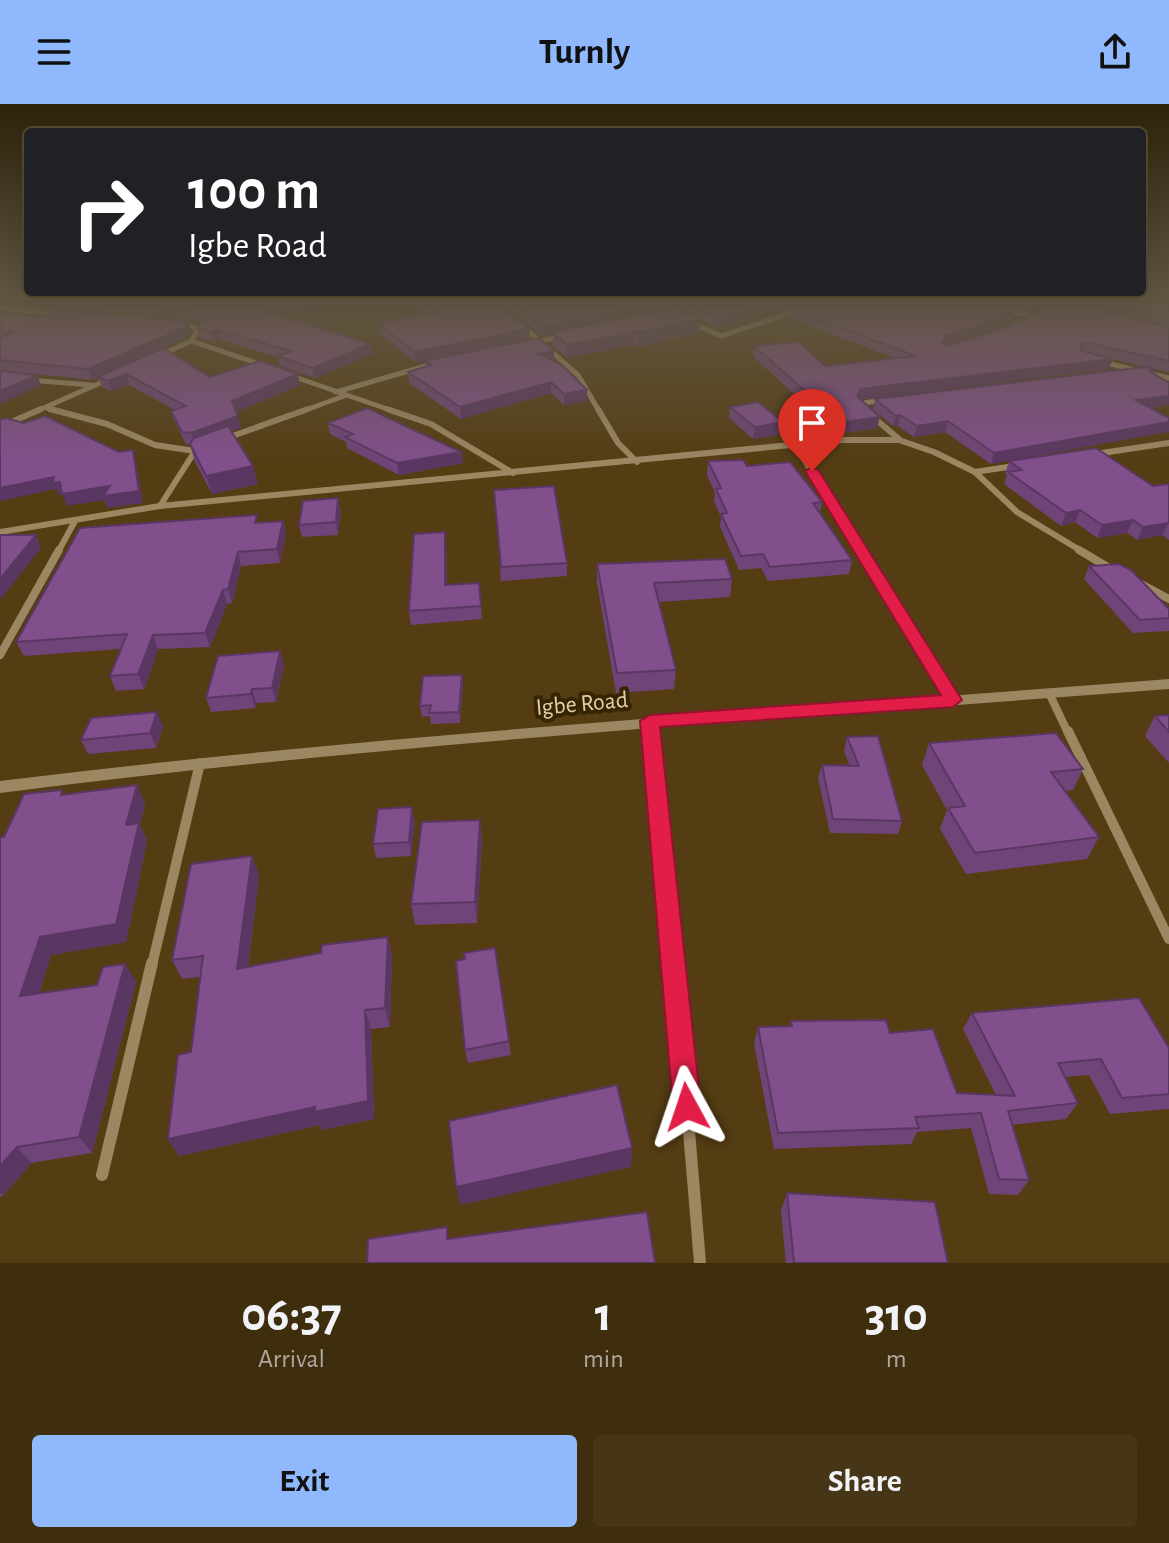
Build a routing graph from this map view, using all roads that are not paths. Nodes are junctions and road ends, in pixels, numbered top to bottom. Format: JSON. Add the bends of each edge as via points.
{"nodes":[{"id":1,"x":163,"y":354,"type":"edge"},
{"id":2,"x":229,"y":354,"type":"edge"},
{"id":3,"x":555,"y":354,"type":"edge"},
{"id":4,"x":150,"y":360,"type":"edge"},
{"id":5,"x":1097,"y":361,"type":"edge"},
{"id":6,"x":439,"y":363,"type":"edge"},
{"id":7,"x":273,"y":369,"type":"edge"},
{"id":8,"x":1140,"y":371,"type":"junction"},
{"id":9,"x":123,"y":373,"type":"edge"},
{"id":10,"x":287,"y":374,"type":"edge"},
{"id":11,"x":1110,"y":374,"type":"edge"},
{"id":12,"x":16,"y":378,"type":"edge"},
{"id":13,"x":1169,"y":378,"type":"edge"},
{"id":14,"x":96,"y":385,"type":"junction"},
{"id":15,"x":336,"y":392,"type":"junction"},
{"id":16,"x":344,"y":396,"type":"junction"},
{"id":17,"x":900,"y":399,"type":"edge"},
{"id":18,"x":46,"y":408,"type":"junction"},
{"id":19,"x":0,"y":427,"type":"edge"},
{"id":20,"x":899,"y":440,"type":"junction"},
{"id":21,"x":217,"y":442,"type":"edge"},
{"id":22,"x":1169,"y":443,"type":"edge"},
{"id":23,"x":206,"y":446,"type":"edge"},
{"id":24,"x":796,"y":446,"type":"junction"},
{"id":25,"x":195,"y":451,"type":"junction"},
{"id":26,"x":1082,"y":456,"type":"edge"},
{"id":27,"x":637,"y":462,"type":"junction"},
{"id":28,"x":1021,"y":465,"type":"edge"},
{"id":29,"x":975,"y":472,"type":"junction"},
{"id":30,"x":514,"y":474,"type":"junction"},
{"id":31,"x":160,"y":506,"type":"junction"},
{"id":32,"x":75,"y":521,"type":"junction"},
{"id":33,"x":0,"y":532,"type":"edge"},
{"id":34,"x":1119,"y":573,"type":"edge"},
{"id":35,"x":1132,"y":580,"type":"edge"},
{"id":36,"x":1169,"y":599,"type":"edge"},
{"id":37,"x":0,"y":655,"type":"edge"},
{"id":38,"x":1169,"y":684,"type":"edge"},
{"id":39,"x":1049,"y":693,"type":"junction"},
{"id":40,"x":953,"y":700,"type":"junction"},
{"id":41,"x":650,"y":721,"type":"junction"},
{"id":42,"x":200,"y":763,"type":"junction"},
{"id":43,"x":1,"y":788,"type":"edge"},
{"id":44,"x":1169,"y":939,"type":"edge"},
{"id":45,"x":102,"y":1175,"type":"dead end"},
{"id":46,"x":700,"y":1263,"type":"edge"}],
"edges":[{"from":1,"to":4,"type":"street"},
{"from":2,"to":7,"type":"street"},
{"from":3,"to":27,"type":"street","via":[[578,375],[618,443]]},
{"from":5,"to":8,"type":"street"},
{"from":6,"to":15,"type":"street"},
{"from":8,"to":11,"type":"street"},
{"from":8,"to":13,"type":"street"},
{"from":9,"to":14,"type":"street"},
{"from":10,"to":15,"type":"street"},
{"from":12,"to":14,"type":"street"},
{"from":14,"to":18,"type":"street"},
{"from":15,"to":16,"type":"street"},
{"from":16,"to":21,"type":"street"},
{"from":16,"to":30,"type":"street","via":[[431,424]]},
{"from":17,"to":20,"type":"street","via":[[860,405]]},
{"from":18,"to":19,"type":"street"},
{"from":18,"to":25,"type":"street","via":[[107,424],[155,445]]},
{"from":20,"to":24,"type":"street"},
{"from":20,"to":29,"type":"street"},
{"from":22,"to":26,"type":"street"},
{"from":23,"to":25,"type":"street"},
{"from":24,"to":27,"type":"street"},
{"from":24,"to":40,"type":"street"},
{"from":25,"to":31,"type":"street"},
{"from":27,"to":30,"type":"street"},
{"from":28,"to":29,"type":"street"},
{"from":29,"to":34,"type":"street","via":[[1017,512]]},
{"from":30,"to":31,"type":"street"},
{"from":31,"to":32,"type":"street"},
{"from":32,"to":33,"type":"street"},
{"from":32,"to":37,"type":"street"},
{"from":35,"to":36,"type":"street"},
{"from":38,"to":39,"type":"street","name":"Igbe Road"},
{"from":39,"to":40,"type":"street","name":"Igbe Road"},
{"from":39,"to":44,"type":"street"},
{"from":40,"to":41,"type":"street","name":"Igbe Road"},
{"from":41,"to":42,"type":"street","name":"Igbe Road"},
{"from":41,"to":46,"type":"street"},
{"from":42,"to":43,"type":"street","name":"Igbe Road"},
{"from":42,"to":45,"type":"street"}]}
